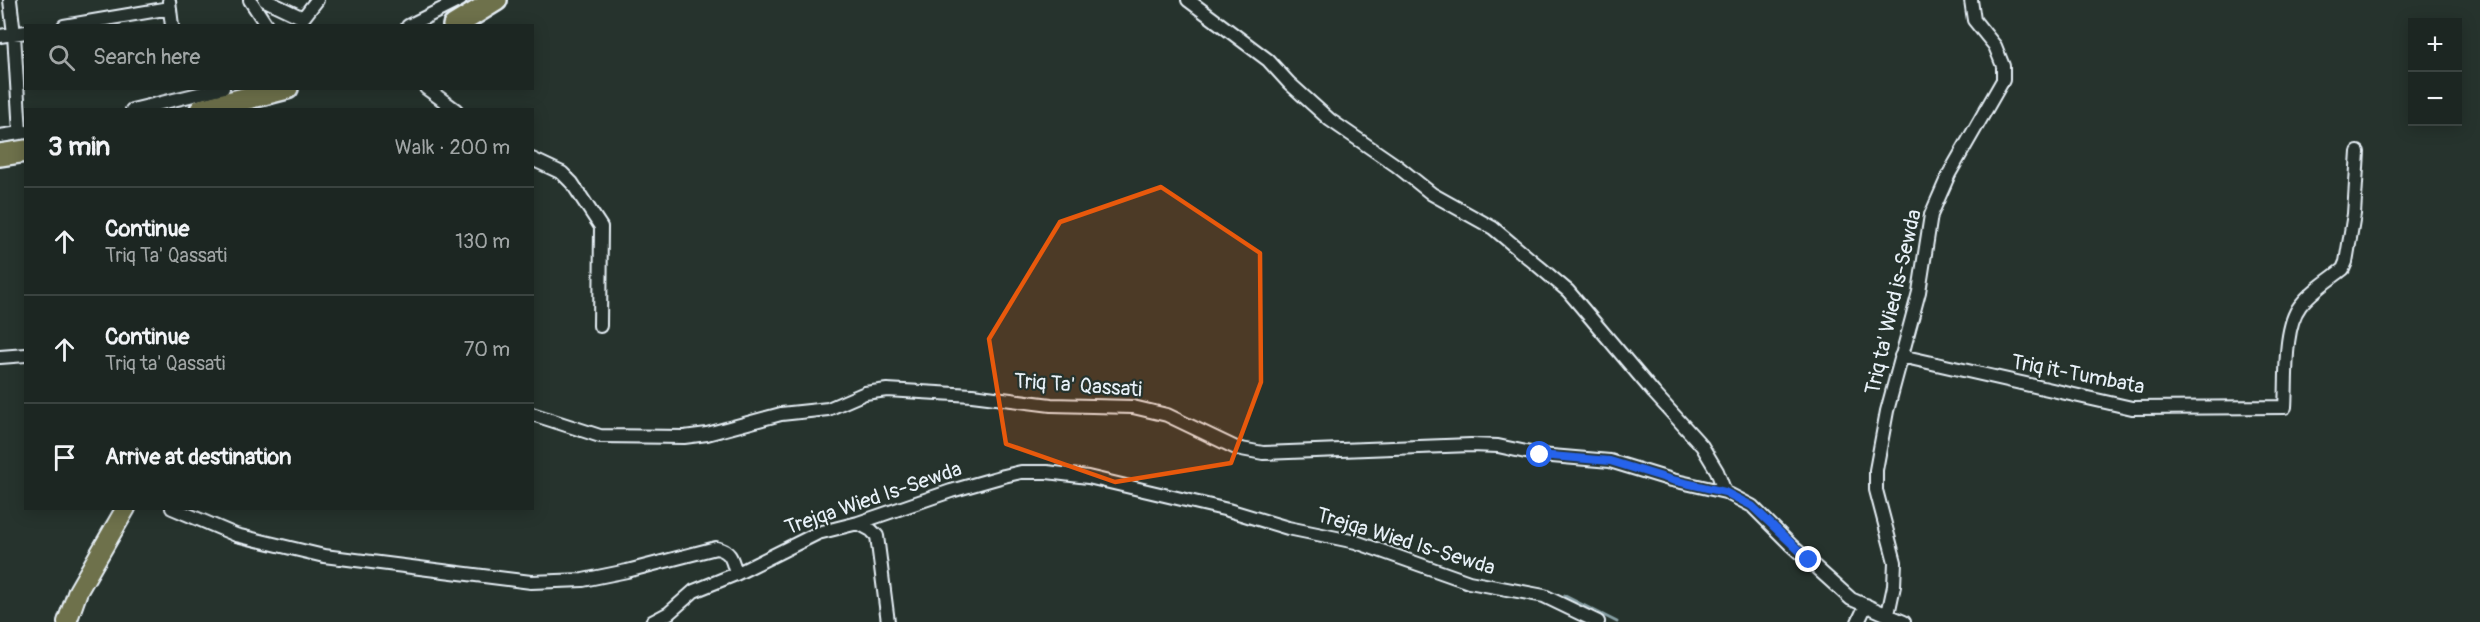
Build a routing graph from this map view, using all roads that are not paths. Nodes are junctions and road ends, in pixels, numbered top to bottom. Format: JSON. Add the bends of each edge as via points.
{"nodes":[{"id":1,"x":10,"y":0,"type":"edge"},
{"id":2,"x":250,"y":0,"type":"edge"},
{"id":3,"x":265,"y":0,"type":"edge"},
{"id":4,"x":317,"y":0,"type":"edge"},
{"id":5,"x":459,"y":0,"type":"edge"},
{"id":6,"x":496,"y":0,"type":"edge"},
{"id":7,"x":1188,"y":0,"type":"edge"},
{"id":8,"x":1971,"y":0,"type":"edge"},
{"id":9,"x":169,"y":4,"type":"edge"},
{"id":10,"x":302,"y":22,"type":"edge"},
{"id":11,"x":74,"y":24,"type":"edge"},
{"id":12,"x":172,"y":24,"type":"edge"},
{"id":13,"x":266,"y":24,"type":"edge"},
{"id":14,"x":412,"y":24,"type":"edge"},
{"id":15,"x":457,"y":24,"type":"edge"},
{"id":16,"x":20,"y":33,"type":"edge"},
{"id":17,"x":0,"y":36,"type":"edge"},
{"id":18,"x":208,"y":90,"type":"edge"},
{"id":19,"x":279,"y":90,"type":"edge"},
{"id":20,"x":429,"y":90,"type":"edge"},
{"id":21,"x":177,"y":94,"type":"edge"},
{"id":22,"x":138,"y":108,"type":"edge"},
{"id":23,"x":209,"y":108,"type":"edge"},
{"id":24,"x":453,"y":108,"type":"edge"},
{"id":25,"x":0,"y":136,"type":"edge"},
{"id":26,"x":24,"y":139,"type":"edge"},
{"id":27,"x":2358,"y":152,"type":"dead end"},
{"id":28,"x":0,"y":155,"type":"edge"},
{"id":29,"x":534,"y":160,"type":"edge"},
{"id":30,"x":600,"y":326,"type":"dead end"},
{"id":31,"x":24,"y":355,"type":"edge"},
{"id":32,"x":1901,"y":356,"type":"junction"},
{"id":33,"x":0,"y":357,"type":"edge"},
{"id":34,"x":534,"y":415,"type":"edge"},
{"id":35,"x":1725,"y":492,"type":"junction"},
{"id":36,"x":125,"y":510,"type":"edge"},
{"id":37,"x":177,"y":510,"type":"edge"},
{"id":38,"x":858,"y":523,"type":"junction"},
{"id":39,"x":736,"y":574,"type":"junction"},
{"id":40,"x":1866,"y":605,"type":"junction"},
{"id":41,"x":1888,"y":614,"type":"junction"},
{"id":42,"x":67,"y":622,"type":"edge"},
{"id":43,"x":652,"y":622,"type":"edge"},
{"id":44,"x":888,"y":622,"type":"edge"},
{"id":45,"x":1598,"y":622,"type":"edge"},
{"id":46,"x":1858,"y":622,"type":"edge"},
{"id":47,"x":1904,"y":622,"type":"edge"}],
"edges":[{"from":1,"to":16,"type":"street"},
{"from":2,"to":13,"type":"street"},
{"from":3,"to":10,"type":"street"},
{"from":4,"to":10,"type":"street"},
{"from":5,"to":14,"type":"street"},
{"from":6,"to":15,"type":"highway"},
{"from":7,"to":35,"type":"street","via":[[1268,60],[1330,120],[1432,194],[1493,228],[1568,291],[1702,446]]},
{"from":8,"to":32,"type":"street","name":"Triq ta' Wied is-Sewda","via":[[1974,20],[1995,46],[2003,66],[2003,80],[1949,174],[1931,215],[1919,292]]},
{"from":9,"to":11,"type":"street"},
{"from":9,"to":12,"type":"street"},
{"from":16,"to":17,"type":"street"},
{"from":16,"to":26,"type":"street"},
{"from":18,"to":21,"type":"street"},
{"from":19,"to":23,"type":"highway"},
{"from":20,"to":24,"type":"street"},
{"from":21,"to":22,"type":"street"},
{"from":25,"to":26,"type":"street"},
{"from":26,"to":28,"type":"highway"},
{"from":27,"to":32,"type":"street","name":"Triq it-Tumbata","via":[[2346,262],[2300,306],[2293,319],[2285,407],[2132,408]]},
{"from":29,"to":30,"type":"street","via":[[562,173],[602,227]]},
{"from":31,"to":33,"type":"street"},
{"from":32,"to":41,"type":"street","name":"Triq ta' Wied is-Sewda","via":[[1876,470],[1876,490],[1895,562]]},
{"from":34,"to":35,"type":"street","name":"Triq Ta' Qassati","via":[[600,436],[684,437],[781,414],[828,409],[876,390],[940,393],[1051,405],[1133,406],[1249,451],[1498,446],[1540,455],[1610,461]]},
{"from":35,"to":40,"type":"street","via":[[1752,506],[1851,599]]},
{"from":36,"to":42,"type":"main road","via":[[78,591]]},
{"from":37,"to":39,"type":"street","via":[[248,539],[324,556],[531,582],[567,582],[627,572],[716,548],[731,556]]},
{"from":38,"to":39,"type":"street","name":"Trejqa Wied Is-Sewda","via":[[808,537]]},
{"from":38,"to":44,"type":"street","via":[[877,536]]},
{"from":38,"to":45,"type":"street","name":"Trejqa Wied Is-Sewda","via":[[1004,476],[1062,473],[1356,542],[1468,582],[1544,596]]},
{"from":39,"to":43,"type":"street","name":"Trejqa Wied Is-Sewda","via":[[694,591]]},
{"from":40,"to":41,"type":"street"},
{"from":40,"to":46,"type":"street"},
{"from":41,"to":47,"type":"street"}]}
